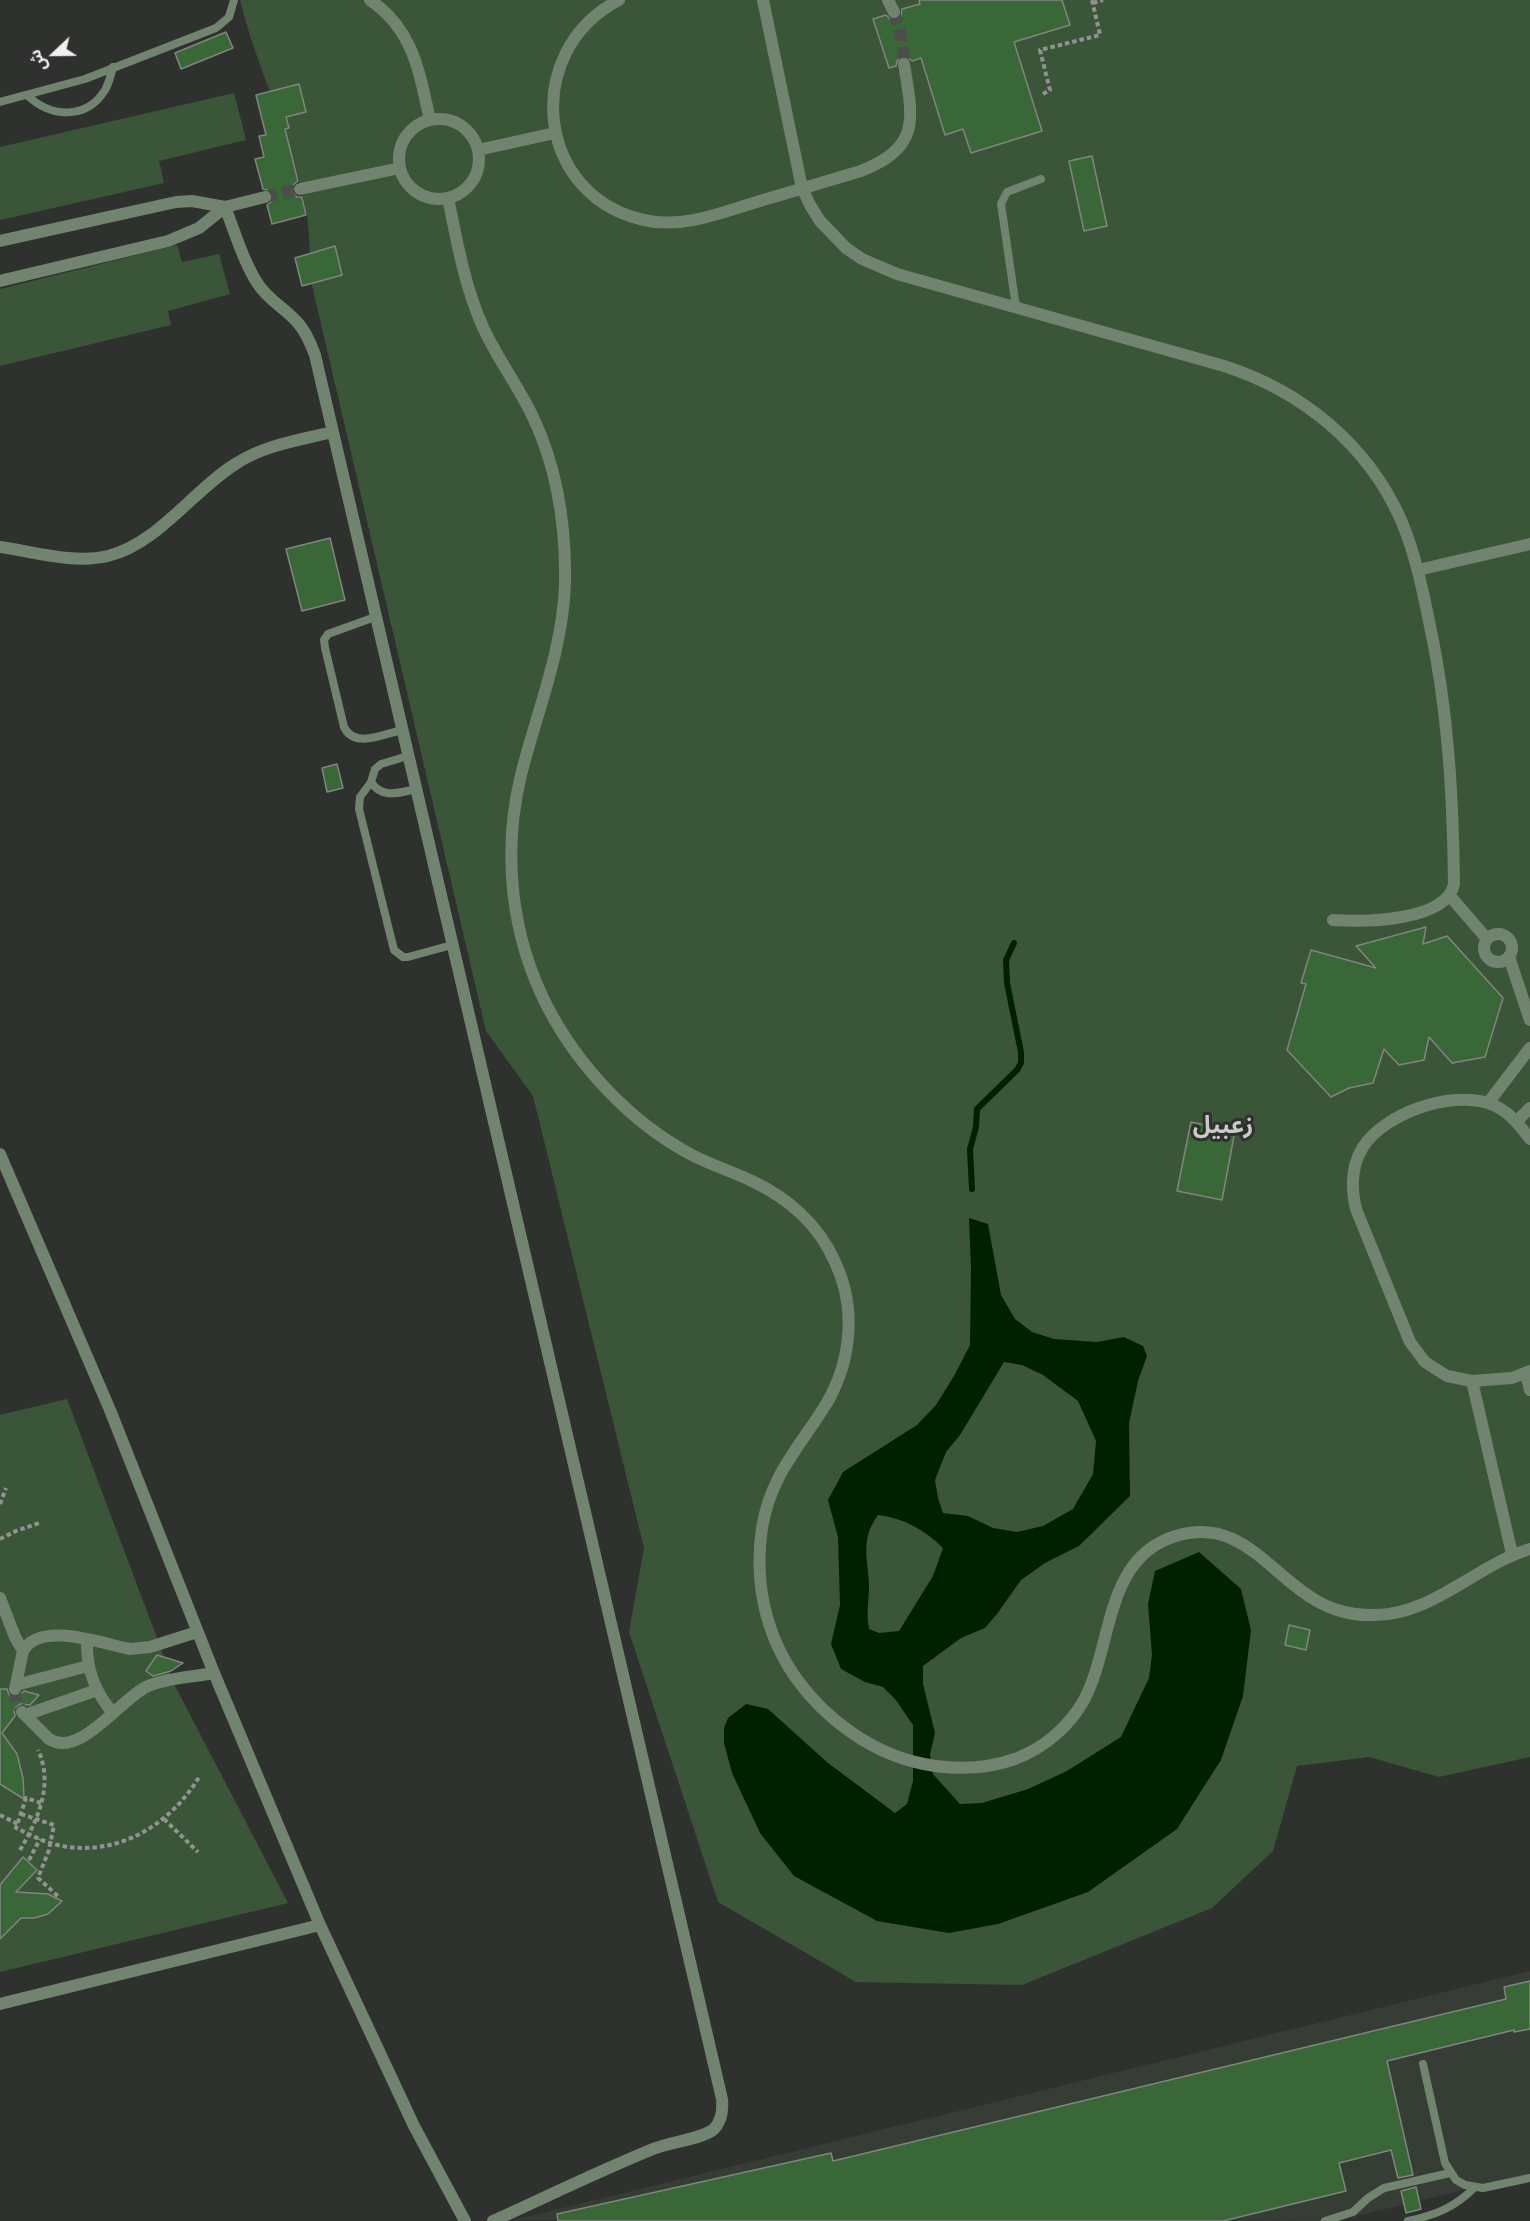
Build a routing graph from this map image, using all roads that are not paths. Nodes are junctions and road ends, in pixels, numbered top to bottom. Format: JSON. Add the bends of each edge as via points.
{"nodes":[{"id":1,"x":234,"y":0,"type":"edge"},
{"id":2,"x":370,"y":0,"type":"edge"},
{"id":3,"x":619,"y":0,"type":"edge"},
{"id":4,"x":764,"y":0,"type":"edge"},
{"id":5,"x":888,"y":0,"type":"edge"},
{"id":6,"x":894,"y":12,"type":"tunnel mouth"},
{"id":7,"x":904,"y":64,"type":"tunnel mouth"},
{"id":8,"x":113,"y":68,"type":"junction"},
{"id":9,"x":27,"y":95,"type":"junction"},
{"id":10,"x":0,"y":102,"type":"edge"},
{"id":11,"x":430,"y":120,"type":"junction"},
{"id":12,"x":555,"y":133,"type":"junction"},
{"id":13,"x":478,"y":150,"type":"junction"},
{"id":14,"x":400,"y":168,"type":"junction"},
{"id":15,"x":1041,"y":179,"type":"dead end"},
{"id":16,"x":802,"y":188,"type":"junction"},
{"id":17,"x":300,"y":189,"type":"tunnel mouth"},
{"id":18,"x":265,"y":197,"type":"tunnel mouth"},
{"id":19,"x":448,"y":198,"type":"junction"},
{"id":20,"x":225,"y":207,"type":"junction"},
{"id":21,"x":0,"y":241,"type":"edge"},
{"id":22,"x":0,"y":280,"type":"edge"},
{"id":23,"x":1016,"y":307,"type":"junction"},
{"id":24,"x":332,"y":432,"type":"junction"},
{"id":25,"x":1530,"y":544,"type":"edge"},
{"id":26,"x":0,"y":547,"type":"edge"},
{"id":27,"x":1418,"y":570,"type":"junction"},
{"id":28,"x":375,"y":617,"type":"junction"},
{"id":29,"x":402,"y":730,"type":"junction"},
{"id":30,"x":408,"y":756,"type":"junction"},
{"id":31,"x":371,"y":782,"type":"junction"},
{"id":32,"x":416,"y":789,"type":"junction"},
{"id":33,"x":1450,"y":896,"type":"junction"},
{"id":34,"x":1333,"y":920,"type":"dead end"},
{"id":35,"x":1487,"y":939,"type":"junction"},
{"id":36,"x":452,"y":945,"type":"junction"},
{"id":37,"x":1509,"y":957,"type":"junction"},
{"id":38,"x":1530,"y":1020,"type":"edge"},
{"id":39,"x":1530,"y":1048,"type":"edge"},
{"id":40,"x":1488,"y":1103,"type":"junction"},
{"id":41,"x":1530,"y":1108,"type":"edge"},
{"id":42,"x":1517,"y":1121,"type":"junction"},
{"id":43,"x":1530,"y":1139,"type":"edge"},
{"id":44,"x":0,"y":1154,"type":"edge"},
{"id":45,"x":1528,"y":1372,"type":"edge"},
{"id":46,"x":1472,"y":1382,"type":"junction"},
{"id":47,"x":1530,"y":1390,"type":"edge"},
{"id":48,"x":1530,"y":1549,"type":"edge"},
{"id":49,"x":1512,"y":1554,"type":"junction"},
{"id":50,"x":0,"y":1598,"type":"edge"},
{"id":51,"x":197,"y":1632,"type":"junction"},
{"id":52,"x":87,"y":1639,"type":"junction"},
{"id":53,"x":23,"y":1651,"type":"junction"},
{"id":54,"x":88,"y":1666,"type":"junction"},
{"id":55,"x":214,"y":1673,"type":"junction"},
{"id":56,"x":97,"y":1690,"type":"junction"},
{"id":57,"x":113,"y":1713,"type":"junction"},
{"id":58,"x":320,"y":1924,"type":"junction"},
{"id":59,"x":0,"y":2004,"type":"edge"},
{"id":60,"x":1423,"y":2064,"type":"dead end"},
{"id":61,"x":1450,"y":2173,"type":"junction"},
{"id":62,"x":1530,"y":2178,"type":"edge"},
{"id":63,"x":1474,"y":2188,"type":"junction"},
{"id":64,"x":1332,"y":2220,"type":"edge"},
{"id":65,"x":465,"y":2221,"type":"edge"},
{"id":66,"x":493,"y":2221,"type":"edge"},
{"id":67,"x":1408,"y":2221,"type":"edge"}],
"edges":[{"from":1,"to":8,"type":"lane","via":[[229,17],[216,28]]},
{"from":2,"to":11,"type":"street","via":[[393,19],[411,48]]},
{"from":3,"to":12,"type":"street","via":[[583,26],[564,53],[553,92]]},
{"from":4,"to":16,"type":"street"},
{"from":5,"to":6,"type":"street"},
{"from":7,"to":16,"type":"street","via":[[911,106],[907,138],[901,146],[877,165]]},
{"from":8,"to":9,"type":"lane"},
{"from":8,"to":9,"type":"lane","via":[[98,99],[78,111],[44,109]]},
{"from":9,"to":10,"type":"lane"},
{"from":11,"to":13,"type":"street","via":[[446,119],[460,125],[472,136]]},
{"from":11,"to":14,"type":"street","via":[[416,126],[405,138]]},
{"from":12,"to":13,"type":"street"},
{"from":12,"to":16,"type":"street","via":[[570,168],[584,186],[621,212],[650,221],[695,220]]},
{"from":13,"to":19,"type":"street","via":[[479,165],[473,180],[463,191]]},
{"from":14,"to":17,"type":"street"},
{"from":14,"to":19,"type":"street","via":[[418,193]]},
{"from":15,"to":23,"type":"lane","via":[[1007,192],[1001,204]]},
{"from":16,"to":23,"type":"street","via":[[820,221],[862,259],[897,274]]},
{"from":18,"to":20,"type":"street"},
{"from":19,"to":49,"type":"street","via":[[473,303],[494,351],[535,420],[552,471],[561,524],[562,619],[512,825],[515,909],[531,968],[557,1023],[608,1090],[670,1141],[758,1184],[795,1208],[825,1242],[844,1287],[849,1311],[845,1359],[826,1403],[781,1471],[770,1495],[760,1546],[762,1600],[769,1626],[797,1679],[839,1723],[886,1752],[934,1766],[984,1766],[1025,1755],[1043,1745],[1073,1716],[1093,1679],[1127,1574],[1150,1548],[1165,1539],[1199,1532],[1233,1539],[1249,1547],[1306,1595],[1343,1612],[1364,1615],[1394,1614],[1423,1605]]},
{"from":20,"to":21,"type":"street","via":[[176,202]]},
{"from":20,"to":22,"type":"street","via":[[199,228],[168,241]]},
{"from":20,"to":24,"type":"street","via":[[258,284],[297,322],[310,343]]},
{"from":23,"to":27,"type":"street","via":[[1245,373],[1286,392],[1342,435],[1375,474],[1401,520]]},
{"from":24,"to":26,"type":"street","via":[[270,447],[237,463],[146,538],[110,556],[78,559]]},
{"from":24,"to":28,"type":"street"},
{"from":25,"to":27,"type":"street"},
{"from":27,"to":33,"type":"street","via":[[1434,642],[1450,756],[1454,884]]},
{"from":28,"to":29,"type":"street"},
{"from":28,"to":29,"type":"lane","via":[[332,632],[324,645],[348,734],[361,739]]},
{"from":29,"to":30,"type":"street"},
{"from":30,"to":31,"type":"lane","via":[[381,764]]},
{"from":30,"to":32,"type":"street"},
{"from":31,"to":32,"type":"lane","via":[[386,794]]},
{"from":31,"to":36,"type":"lane","via":[[360,797],[359,809],[394,950],[408,957]]},
{"from":32,"to":36,"type":"street"},
{"from":33,"to":34,"type":"street","via":[[1439,905],[1405,916]]},
{"from":33,"to":35,"type":"street"},
{"from":35,"to":37,"type":"street","via":[[1498,933],[1510,939]]},
{"from":35,"to":37,"type":"street","via":[[1484,951],[1492,962],[1504,962]]},
{"from":36,"to":66,"type":"street","via":[[723,2109],[714,2128],[706,2134],[653,2149]]},
{"from":37,"to":38,"type":"street"},
{"from":39,"to":40,"type":"street"},
{"from":40,"to":42,"type":"street"},
{"from":40,"to":46,"type":"street","via":[[1450,1101],[1397,1118],[1373,1135],[1363,1148],[1353,1178],[1356,1209],[1410,1342],[1435,1370]]},
{"from":41,"to":42,"type":"street"},
{"from":42,"to":43,"type":"street"},
{"from":44,"to":51,"type":"street","via":[[110,1410]]},
{"from":45,"to":46,"type":"street","via":[[1498,1381]]},
{"from":45,"to":47,"type":"street"},
{"from":46,"to":49,"type":"street"},
{"from":48,"to":49,"type":"street"},
{"from":50,"to":53,"type":"street"},
{"from":51,"to":52,"type":"street","via":[[140,1649]]},
{"from":51,"to":55,"type":"street"},
{"from":52,"to":53,"type":"street","via":[[43,1636],[31,1640]]},
{"from":52,"to":54,"type":"street"},
{"from":53,"to":54,"type":"street","via":[[15,1687]]},
{"from":54,"to":56,"type":"street"},
{"from":55,"to":57,"type":"street","via":[[155,1684],[135,1694]]},
{"from":55,"to":58,"type":"street"},
{"from":56,"to":57,"type":"street"},
{"from":56,"to":57,"type":"street","via":[[23,1713],[49,1739],[60,1744],[91,1731]]},
{"from":58,"to":59,"type":"street"},
{"from":58,"to":65,"type":"street","via":[[414,2126]]},
{"from":60,"to":61,"type":"lane"},
{"from":61,"to":63,"type":"lane"},
{"from":61,"to":64,"type":"lane","via":[[1384,2188],[1353,2212]]},
{"from":62,"to":63,"type":"lane"},
{"from":63,"to":67,"type":"lane","via":[[1451,2208]]}]}
